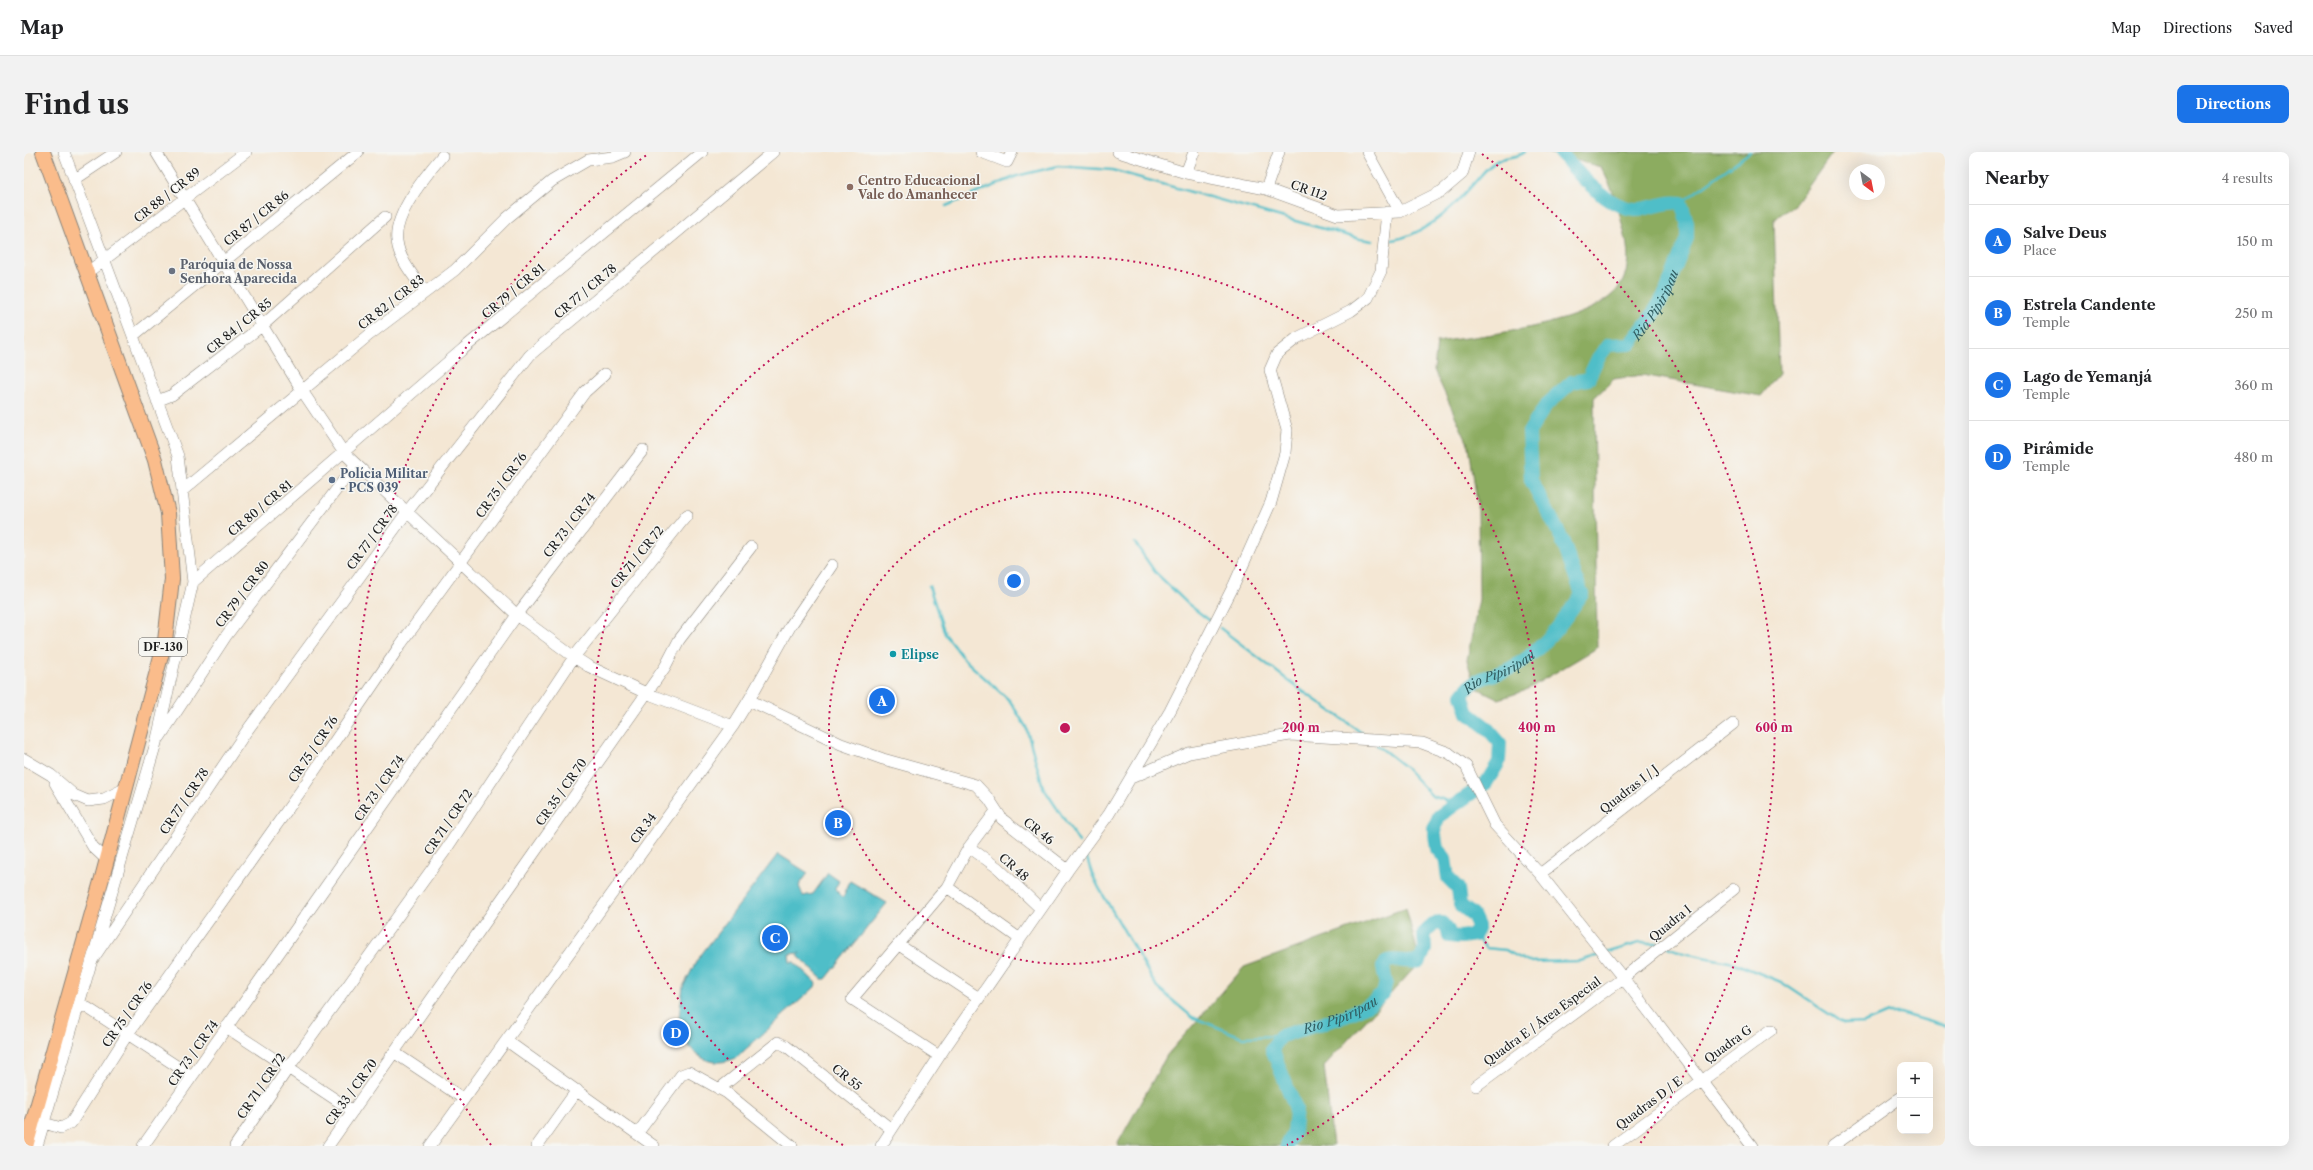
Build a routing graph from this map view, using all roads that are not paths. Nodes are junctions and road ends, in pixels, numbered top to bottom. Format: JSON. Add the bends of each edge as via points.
{"nodes":[{"id":1,"x":43,"y":152,"type":"edge"},
{"id":2,"x":64,"y":152,"type":"edge"},
{"id":3,"x":116,"y":152,"type":"edge"},
{"id":4,"x":156,"y":152,"type":"edge"},
{"id":5,"x":246,"y":152,"type":"edge"},
{"id":6,"x":358,"y":152,"type":"edge"},
{"id":7,"x":625,"y":152,"type":"edge"},
{"id":8,"x":702,"y":152,"type":"edge"},
{"id":9,"x":772,"y":152,"type":"edge"},
{"id":10,"x":981,"y":152,"type":"edge"},
{"id":11,"x":1012,"y":152,"type":"edge"},
{"id":12,"x":1118,"y":152,"type":"edge"},
{"id":13,"x":1194,"y":152,"type":"edge"},
{"id":14,"x":1279,"y":152,"type":"edge"},
{"id":15,"x":1367,"y":152,"type":"edge"},
{"id":16,"x":1469,"y":152,"type":"edge"},
{"id":17,"x":442,"y":156,"type":"dead end"},
{"id":18,"x":1186,"y":173,"type":"junction"},
{"id":19,"x":74,"y":180,"type":"junction"},
{"id":20,"x":1266,"y":189,"type":"junction"},
{"id":21,"x":184,"y":197,"type":"junction"},
{"id":22,"x":1387,"y":212,"type":"junction"},
{"id":23,"x":1400,"y":212,"type":"junction"},
{"id":24,"x":385,"y":217,"type":"dead end"},
{"id":25,"x":105,"y":261,"type":"junction"},
{"id":26,"x":224,"y":261,"type":"junction"},
{"id":27,"x":88,"y":272,"type":"junction"},
{"id":28,"x":425,"y":292,"type":"junction"},
{"id":29,"x":263,"y":325,"type":"junction"},
{"id":30,"x":134,"y":335,"type":"junction"},
{"id":31,"x":604,"y":374,"type":"dead end"},
{"id":32,"x":303,"y":392,"type":"junction"},
{"id":33,"x":157,"y":401,"type":"junction"},
{"id":34,"x":643,"y":450,"type":"dead end"},
{"id":35,"x":344,"y":453,"type":"junction"},
{"id":36,"x":355,"y":464,"type":"junction"},
{"id":37,"x":182,"y":490,"type":"junction"},
{"id":38,"x":407,"y":512,"type":"junction"},
{"id":39,"x":687,"y":515,"type":"dead end"},
{"id":40,"x":750,"y":547,"type":"dead end"},
{"id":41,"x":461,"y":562,"type":"junction"},
{"id":42,"x":832,"y":565,"type":"dead end"},
{"id":43,"x":193,"y":582,"type":"junction"},
{"id":44,"x":517,"y":615,"type":"junction"},
{"id":45,"x":574,"y":657,"type":"junction"},
{"id":46,"x":646,"y":693,"type":"junction"},
{"id":47,"x":166,"y":698,"type":"junction"},
{"id":48,"x":749,"y":700,"type":"junction"},
{"id":49,"x":181,"y":704,"type":"junction"},
{"id":50,"x":1733,"y":724,"type":"dead end"},
{"id":51,"x":733,"y":726,"type":"junction"},
{"id":52,"x":156,"y":743,"type":"junction"},
{"id":53,"x":24,"y":759,"type":"edge"},
{"id":54,"x":51,"y":775,"type":"junction"},
{"id":55,"x":1131,"y":778,"type":"junction"},
{"id":56,"x":126,"y":788,"type":"junction"},
{"id":57,"x":996,"y":811,"type":"junction"},
{"id":58,"x":969,"y":847,"type":"junction"},
{"id":59,"x":107,"y":860,"type":"junction"},
{"id":60,"x":1068,"y":870,"type":"junction"},
{"id":61,"x":1540,"y":874,"type":"junction"},
{"id":62,"x":946,"y":887,"type":"junction"},
{"id":63,"x":1734,"y":889,"type":"dead end"},
{"id":64,"x":1041,"y":909,"type":"junction"},
{"id":65,"x":1020,"y":939,"type":"junction"},
{"id":66,"x":899,"y":945,"type":"junction"},
{"id":67,"x":91,"y":962,"type":"junction"},
{"id":68,"x":1623,"y":978,"type":"junction"},
{"id":69,"x":979,"y":998,"type":"junction"},
{"id":70,"x":80,"y":1003,"type":"junction"},
{"id":71,"x":226,"y":1027,"type":"junction"},
{"id":72,"x":1771,"y":1030,"type":"dead end"},
{"id":73,"x":127,"y":1035,"type":"junction"},
{"id":74,"x":507,"y":1041,"type":"junction"},
{"id":75,"x":395,"y":1053,"type":"junction"},
{"id":76,"x":939,"y":1056,"type":"junction"},
{"id":77,"x":289,"y":1067,"type":"junction"},
{"id":78,"x":192,"y":1076,"type":"junction"},
{"id":79,"x":1701,"y":1080,"type":"junction"},
{"id":80,"x":1476,"y":1086,"type":"dead end"},
{"id":81,"x":719,"y":1089,"type":"junction"},
{"id":82,"x":577,"y":1090,"type":"junction"},
{"id":83,"x":464,"y":1099,"type":"junction"},
{"id":84,"x":1897,"y":1100,"type":"edge"},
{"id":85,"x":353,"y":1111,"type":"junction"},
{"id":86,"x":44,"y":1123,"type":"junction"},
{"id":87,"x":891,"y":1129,"type":"junction"},
{"id":88,"x":637,"y":1134,"type":"junction"},
{"id":89,"x":434,"y":1145,"type":"edge"},
{"id":90,"x":649,"y":1145,"type":"edge"},
{"id":91,"x":26,"y":1146,"type":"edge"},
{"id":92,"x":37,"y":1146,"type":"edge"},
{"id":93,"x":143,"y":1146,"type":"edge"},
{"id":94,"x":235,"y":1146,"type":"edge"},
{"id":95,"x":328,"y":1146,"type":"edge"},
{"id":96,"x":537,"y":1146,"type":"edge"},
{"id":97,"x":792,"y":1146,"type":"edge"},
{"id":98,"x":881,"y":1146,"type":"edge"},
{"id":99,"x":1613,"y":1146,"type":"edge"},
{"id":100,"x":1752,"y":1146,"type":"edge"},
{"id":101,"x":1833,"y":1146,"type":"edge"}],
"edges":[{"from":1,"to":27,"type":"main road","number":"DF-130"},
{"from":2,"to":19,"type":"street"},
{"from":3,"to":19,"type":"street"},
{"from":4,"to":21,"type":"street"},
{"from":5,"to":21,"type":"street","name":"CR 88 / CR 89"},
{"from":6,"to":26,"type":"street","name":"CR 87 / CR 86"},
{"from":7,"to":28,"type":"street","name":"CR 82 / CR 83","via":[[613,157],[588,160],[552,181],[507,218],[455,270]]},
{"from":8,"to":35,"type":"street","name":"CR 79 / CR 81","via":[[463,349]]},
{"from":9,"to":38,"type":"street","name":"CR 77 / CR 78","via":[[530,355]]},
{"from":10,"to":11,"type":"street","via":[[1007,162]]},
{"from":12,"to":18,"type":"street","name":"CR 112"},
{"from":13,"to":18,"type":"street"},
{"from":14,"to":20,"type":"street"},
{"from":15,"to":23,"type":"street"},
{"from":16,"to":23,"type":"street","name":"CR 112","via":[[1462,174],[1442,191]]},
{"from":17,"to":28,"type":"street","via":[[410,199],[398,227],[396,240],[399,251]]},
{"from":18,"to":20,"type":"street","name":"CR 112"},
{"from":19,"to":25,"type":"street"},
{"from":20,"to":22,"type":"street","name":"CR 112","via":[[1338,215]]},
{"from":21,"to":25,"type":"street","name":"CR 88 / CR 89"},
{"from":21,"to":26,"type":"street"},
{"from":22,"to":23,"type":"street","name":"CR 112"},
{"from":22,"to":55,"type":"street","via":[[1381,271],[1368,298],[1351,311],[1297,338],[1277,354],[1270,370],[1287,430],[1285,453],[1271,502],[1230,592],[1170,711]]},
{"from":24,"to":29,"type":"street","name":"CR 84 / CR 85"},
{"from":25,"to":27,"type":"street","name":"CR 88 / CR 89"},
{"from":25,"to":30,"type":"street"},
{"from":26,"to":29,"type":"street"},
{"from":26,"to":30,"type":"street","name":"CR 87 / CR 86"},
{"from":27,"to":56,"type":"main road","number":"DF-130","via":[[155,460],[168,513],[172,579],[165,641]]},
{"from":28,"to":32,"type":"street","name":"CR 82 / CR 83","via":[[369,335]]},
{"from":29,"to":32,"type":"street"},
{"from":29,"to":33,"type":"street","name":"CR 84 / CR 85","via":[[172,395]]},
{"from":30,"to":33,"type":"street"},
{"from":31,"to":41,"type":"street","name":"CR 75 / CR 76","via":[[584,392]]},
{"from":32,"to":35,"type":"street"},
{"from":32,"to":37,"type":"street","name":"CR 82 / CR 83"},
{"from":33,"to":37,"type":"street","via":[[178,456]]},
{"from":34,"to":44,"type":"street","name":"CR 73 / CR 74"},
{"from":35,"to":36,"type":"street"},
{"from":35,"to":43,"type":"street","name":"CR 80 / CR 81"},
{"from":36,"to":38,"type":"street"},
{"from":36,"to":49,"type":"street","name":"CR 79 / CR 80","via":[[226,636]]},
{"from":37,"to":43,"type":"street"},
{"from":38,"to":41,"type":"street"},
{"from":38,"to":67,"type":"street","name":"CR 77 / CR 78","via":[[246,732]]},
{"from":39,"to":45,"type":"street","name":"CR 71 / CR 72"},
{"from":40,"to":46,"type":"street","name":"CR 35 / CR 70","via":[[679,640],[665,667]]},
{"from":41,"to":44,"type":"street"},
{"from":41,"to":73,"type":"street","name":"CR 75 / CR 76"},
{"from":42,"to":48,"type":"street","name":"CR 34","via":[[791,625]]},
{"from":43,"to":47,"type":"street"},
{"from":44,"to":45,"type":"street"},
{"from":44,"to":71,"type":"street","name":"CR 73 / CR 74"},
{"from":45,"to":46,"type":"street"},
{"from":45,"to":77,"type":"street","name":"CR 71 / CR 72","via":[[445,851]]},
{"from":46,"to":51,"type":"street"},
{"from":46,"to":75,"type":"street","name":"CR 35 / CR 70"},
{"from":47,"to":49,"type":"street"},
{"from":47,"to":52,"type":"street"},
{"from":48,"to":51,"type":"street","name":"CR 34"},
{"from":48,"to":57,"type":"street","name":"CR 46","via":[[841,744],[884,759],[976,784],[990,799]]},
{"from":49,"to":52,"type":"street","name":"CR 79 / CR 80"},
{"from":50,"to":61,"type":"street","name":"Quadras I / J"},
{"from":51,"to":74,"type":"street","name":"CR 34"},
{"from":52,"to":67,"type":"street"},
{"from":53,"to":54,"type":"street"},
{"from":54,"to":56,"type":"street","via":[[74,795],[88,801],[104,799]]},
{"from":54,"to":59,"type":"street","via":[[93,847]]},
{"from":55,"to":60,"type":"street","via":[[1109,814]]},
{"from":55,"to":61,"type":"street","via":[[1189,753],[1290,735],[1422,743],[1449,753],[1466,766],[1495,824]]},
{"from":56,"to":59,"type":"main road","number":"DF-130"},
{"from":57,"to":58,"type":"street"},
{"from":57,"to":60,"type":"street","name":"CR 46","via":[[1002,819]]},
{"from":58,"to":62,"type":"street"},
{"from":58,"to":64,"type":"street","name":"CR 48","via":[[998,868]]},
{"from":59,"to":91,"type":"main road","number":"DF-130"},
{"from":60,"to":64,"type":"street"},
{"from":61,"to":68,"type":"street"},
{"from":62,"to":65,"type":"street"},
{"from":62,"to":66,"type":"street"},
{"from":63,"to":68,"type":"street","name":"Quadra I"},
{"from":64,"to":65,"type":"street"},
{"from":65,"to":69,"type":"street"},
{"from":66,"to":69,"type":"street"},
{"from":66,"to":76,"type":"street","via":[[852,999]]},
{"from":67,"to":70,"type":"street"},
{"from":68,"to":79,"type":"street"},
{"from":68,"to":80,"type":"street","name":"Quadra E / Área Especial"},
{"from":69,"to":76,"type":"street"},
{"from":70,"to":73,"type":"street"},
{"from":70,"to":86,"type":"street"},
{"from":71,"to":77,"type":"street"},
{"from":71,"to":78,"type":"street","name":"CR 73 / CR 74"},
{"from":72,"to":79,"type":"street","name":"Quadra G"},
{"from":73,"to":78,"type":"street"},
{"from":73,"to":86,"type":"street","name":"CR 75 / CR 76","via":[[70,1123],[61,1128]]},
{"from":74,"to":82,"type":"street"},
{"from":74,"to":83,"type":"street","name":"CR 34"},
{"from":75,"to":83,"type":"street"},
{"from":75,"to":85,"type":"street","name":"CR 33 / CR 70"},
{"from":76,"to":87,"type":"street"},
{"from":77,"to":85,"type":"street"},
{"from":77,"to":94,"type":"street","name":"CR 71 / CR 72"},
{"from":78,"to":93,"type":"street","name":"CR 73 / CR 74"},
{"from":79,"to":99,"type":"street","name":"Quadras D / E"},
{"from":79,"to":100,"type":"street"},
{"from":81,"to":87,"type":"street","name":"CR 55","via":[[778,1042]]},
{"from":81,"to":88,"type":"street","via":[[686,1072]]},
{"from":81,"to":97,"type":"street"},
{"from":82,"to":88,"type":"street"},
{"from":82,"to":96,"type":"street"},
{"from":83,"to":89,"type":"street","name":"CR 34"},
{"from":84,"to":101,"type":"street"},
{"from":85,"to":95,"type":"street","name":"CR 33 / CR 70"},
{"from":86,"to":92,"type":"street"},
{"from":87,"to":98,"type":"street"},
{"from":88,"to":90,"type":"street"}]}
